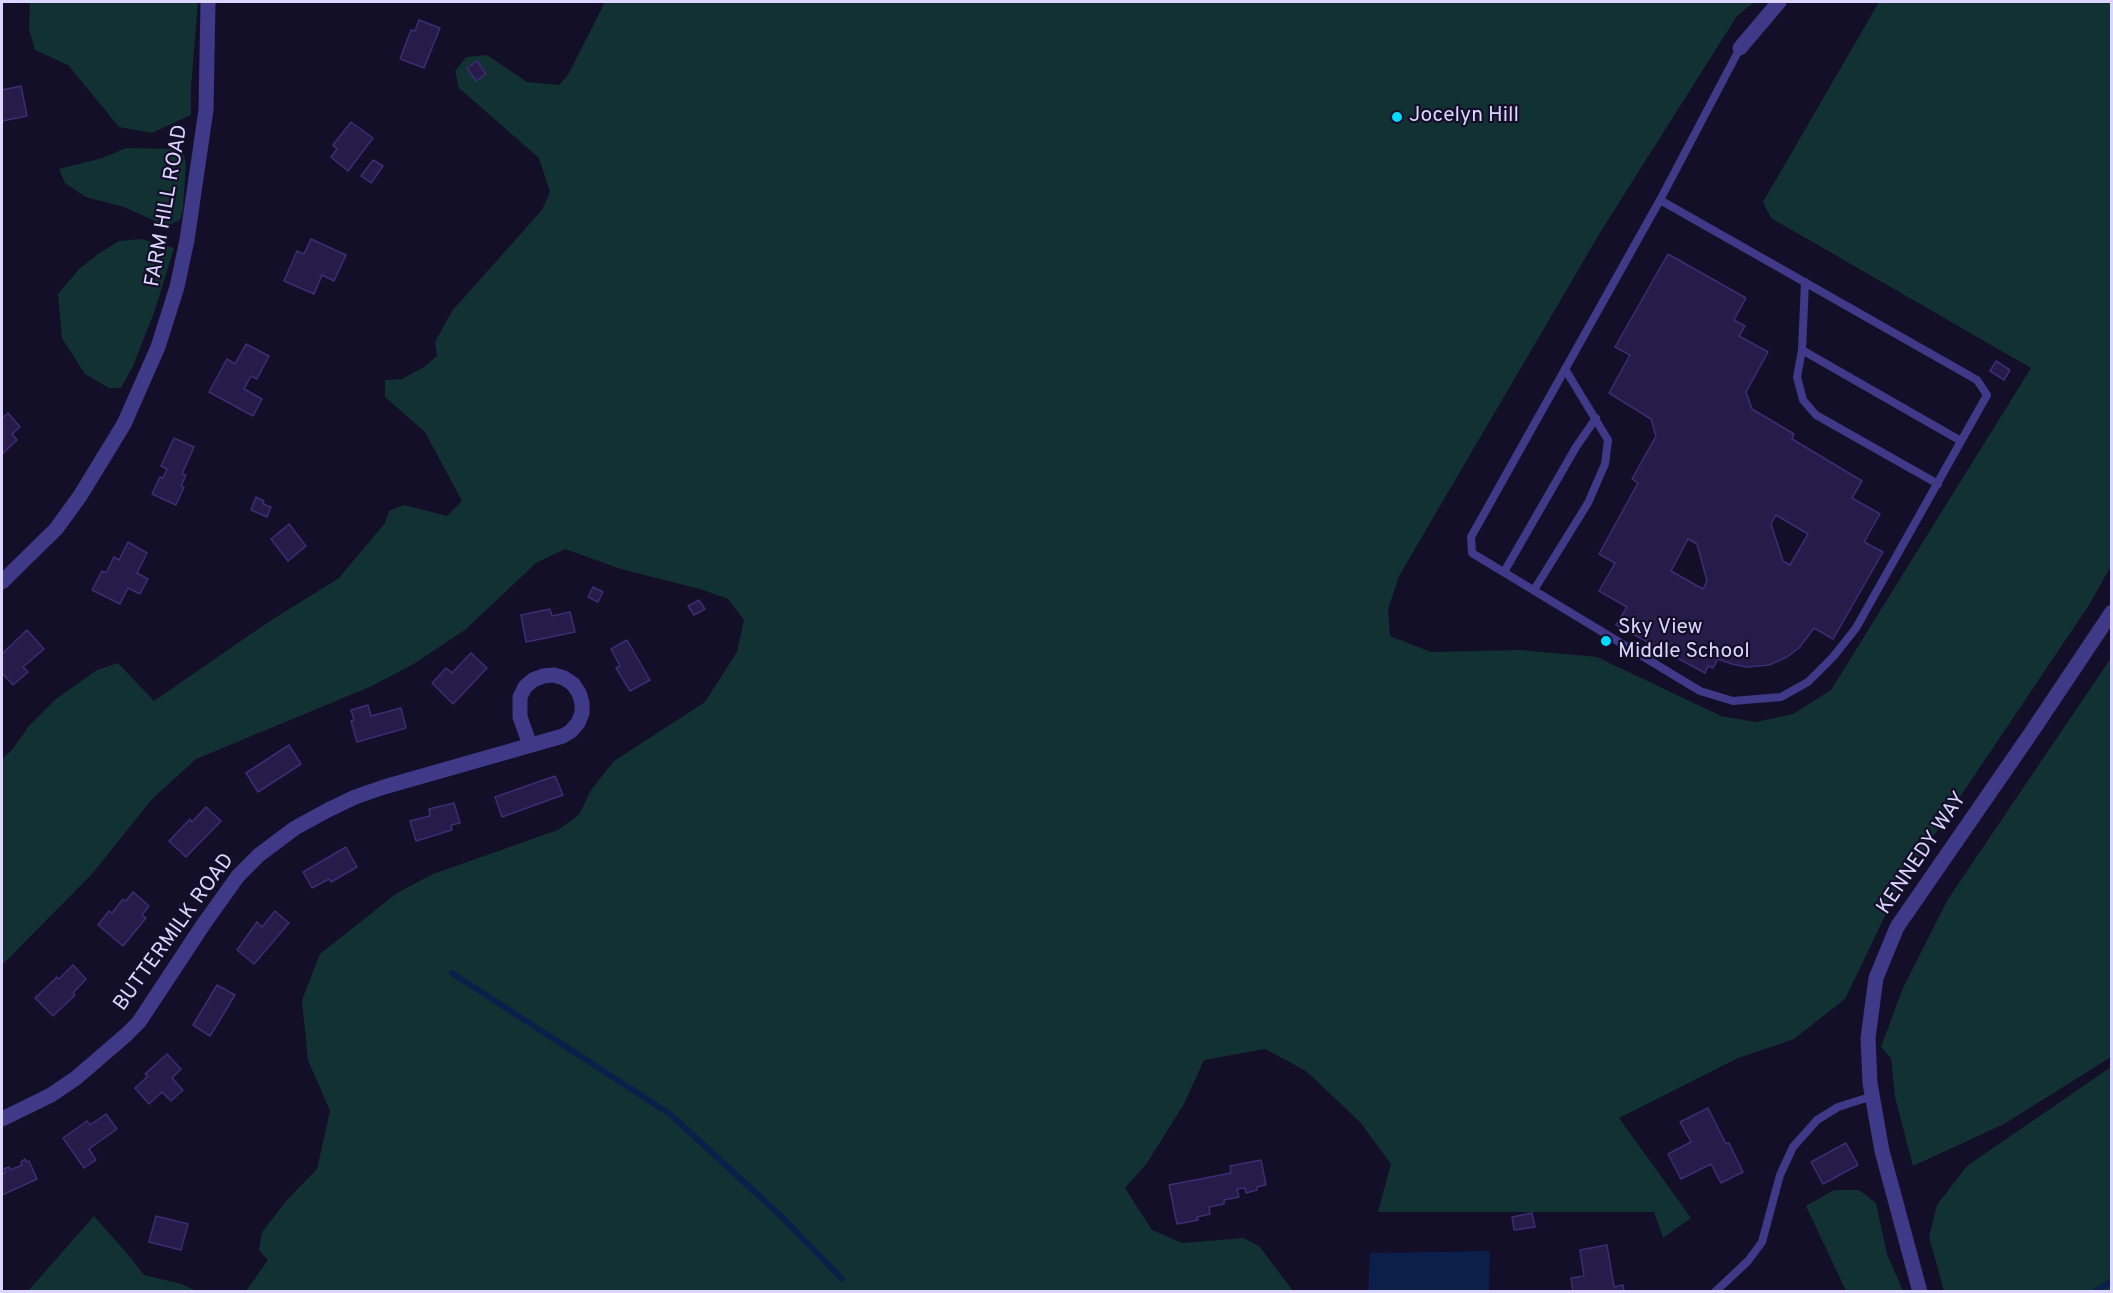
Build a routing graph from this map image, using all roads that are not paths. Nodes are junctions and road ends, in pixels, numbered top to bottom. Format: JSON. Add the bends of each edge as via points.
{"nodes":[{"id":1,"x":208,"y":2,"type":"edge"},
{"id":2,"x":1779,"y":2,"type":"edge"},
{"id":3,"x":1740,"y":48,"type":"joint"},
{"id":4,"x":1660,"y":200,"type":"junction"},
{"id":5,"x":1805,"y":282,"type":"junction"},
{"id":6,"x":1802,"y":350,"type":"junction"},
{"id":7,"x":1565,"y":369,"type":"junction"},
{"id":8,"x":1596,"y":418,"type":"junction"},
{"id":9,"x":1961,"y":441,"type":"junction"},
{"id":10,"x":1938,"y":484,"type":"junction"},
{"id":11,"x":1504,"y":572,"type":"junction"},
{"id":12,"x":2,"y":582,"type":"edge"},
{"id":13,"x":1534,"y":590,"type":"junction"},
{"id":14,"x":2112,"y":612,"type":"edge"},
{"id":15,"x":530,"y":746,"type":"junction"},
{"id":16,"x":1873,"y":1096,"type":"junction"},
{"id":17,"x":2,"y":1119,"type":"edge"},
{"id":18,"x":1714,"y":1292,"type":"edge"},
{"id":19,"x":1920,"y":1292,"type":"edge"}],
"edges":[{"from":1,"to":12,"type":"street","name":"FARM HILL ROAD","via":[[206,110],[187,240],[158,347],[124,424],[80,496],[56,529]]},
{"from":2,"to":3,"type":"street"},
{"from":3,"to":4,"type":"lane"},
{"from":4,"to":5,"type":"lane"},
{"from":4,"to":7,"type":"lane"},
{"from":5,"to":6,"type":"lane"},
{"from":5,"to":9,"type":"lane","via":[[1977,380],[1987,395]]},
{"from":6,"to":9,"type":"lane"},
{"from":6,"to":10,"type":"lane","via":[[1797,377],[1803,400],[1816,415]]},
{"from":7,"to":8,"type":"lane"},
{"from":7,"to":11,"type":"lane","via":[[1471,537],[1472,553]]},
{"from":8,"to":11,"type":"lane"},
{"from":8,"to":13,"type":"lane","via":[[1608,440],[1605,464],[1588,502]]},
{"from":9,"to":10,"type":"lane"},
{"from":10,"to":13,"type":"lane","via":[[1856,628],[1808,682],[1781,698],[1733,701],[1700,691]]},
{"from":11,"to":13,"type":"lane"},
{"from":14,"to":16,"type":"street","name":"KENNEDY WAY","via":[[1896,927],[1876,978],[1868,1038]]},
{"from":15,"to":15,"type":"street","name":"BUTTERMILK ROAD","via":[[520,717],[520,697],[533,680],[554,675],[564,678],[579,693],[582,713],[578,723],[562,736]]},
{"from":15,"to":17,"type":"street","name":"BUTTERMILK ROAD","via":[[384,787],[295,828],[238,876],[139,1022],[126,1035],[51,1095]]},
{"from":16,"to":18,"type":"lane","via":[[1838,1107],[1817,1120],[1793,1147],[1780,1175],[1762,1242],[1748,1261]]},
{"from":16,"to":19,"type":"street","name":"KENNEDY WAY","via":[[1882,1151]]}]}
